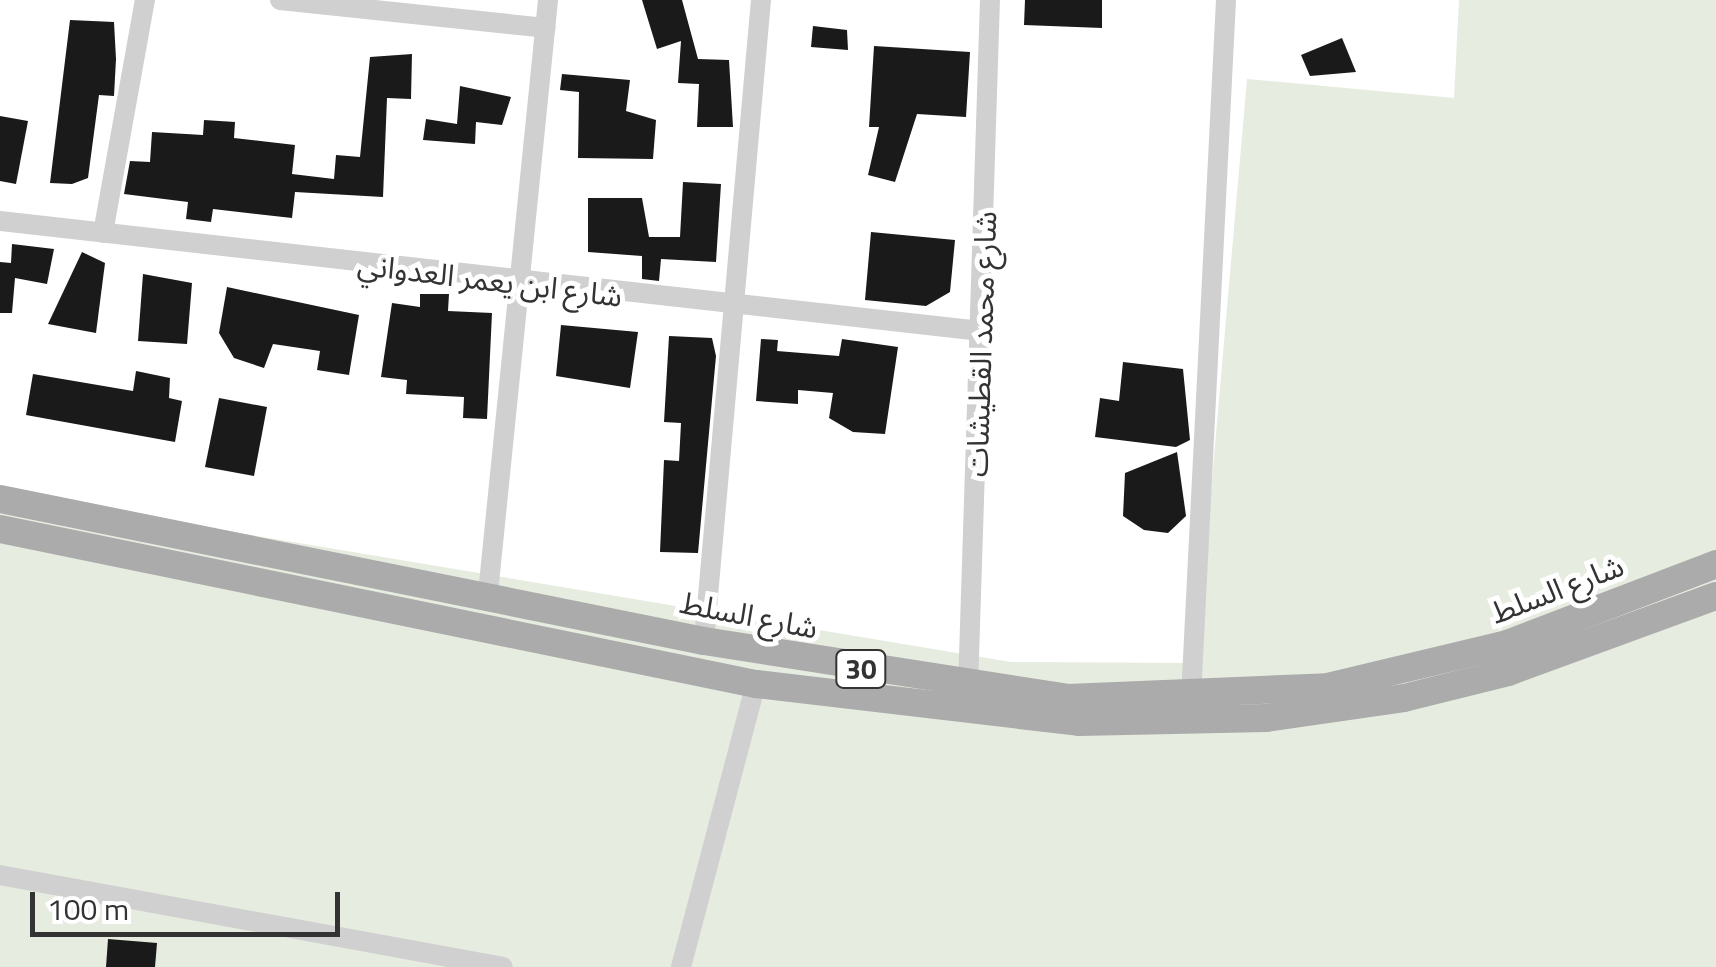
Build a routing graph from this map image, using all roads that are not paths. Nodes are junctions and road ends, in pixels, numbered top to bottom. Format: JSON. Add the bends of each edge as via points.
{"nodes":[{"id":1,"x":145,"y":0,"type":"edge"},
{"id":2,"x":280,"y":0,"type":"edge"},
{"id":3,"x":548,"y":0,"type":"edge"},
{"id":4,"x":762,"y":0,"type":"edge"},
{"id":5,"x":990,"y":0,"type":"edge"},
{"id":6,"x":1226,"y":0,"type":"edge"},
{"id":7,"x":546,"y":28,"type":"junction"},
{"id":8,"x":0,"y":221,"type":"edge"},
{"id":9,"x":103,"y":233,"type":"junction"},
{"id":10,"x":520,"y":285,"type":"junction"},
{"id":11,"x":730,"y":308,"type":"junction"},
{"id":12,"x":981,"y":331,"type":"junction"},
{"id":13,"x":0,"y":499,"type":"edge"},
{"id":14,"x":0,"y":528,"type":"edge"},
{"id":15,"x":1716,"y":564,"type":"edge"},
{"id":16,"x":488,"y":593,"type":"junction"},
{"id":17,"x":1716,"y":596,"type":"edge"},
{"id":18,"x":704,"y":641,"type":"junction"},
{"id":19,"x":756,"y":684,"type":"junction"},
{"id":20,"x":968,"y":688,"type":"junction"},
{"id":21,"x":1191,"y":698,"type":"junction"},
{"id":22,"x":0,"y":875,"type":"edge"},
{"id":23,"x":503,"y":967,"type":"edge"},
{"id":24,"x":681,"y":967,"type":"edge"}],
"edges":[{"from":1,"to":9,"type":"street"},
{"from":2,"to":7,"type":"street"},
{"from":3,"to":7,"type":"street"},
{"from":4,"to":11,"type":"street"},
{"from":5,"to":12,"type":"street","name":"شارع محمد القطيشات"},
{"from":6,"to":21,"type":"street"},
{"from":7,"to":10,"type":"street"},
{"from":8,"to":9,"type":"street","name":"شارع ابن يعمر العدواني"},
{"from":9,"to":10,"type":"street","name":"شارع ابن يعمر العدواني"},
{"from":10,"to":11,"type":"street","name":"شارع ابن يعمر العدواني"},
{"from":10,"to":16,"type":"street"},
{"from":11,"to":12,"type":"street","name":"شارع ابن يعمر العدواني"},
{"from":11,"to":18,"type":"street"},
{"from":12,"to":20,"type":"street","name":"شارع محمد القطيشات"},
{"from":13,"to":16,"type":"main road","name":"شارع السلط","number":"30"},
{"from":14,"to":19,"type":"main road","name":"شارع السلط","number":"30"},
{"from":15,"to":21,"type":"main road","name":"شارع السلط","number":"30","via":[[1480,652],[1327,687]]},
{"from":16,"to":18,"type":"main road","name":"شارع السلط","number":"30"},
{"from":17,"to":19,"type":"main road","name":"شارع السلط","number":"30","via":[[1482,680],[1266,718],[1066,721]]},
{"from":18,"to":20,"type":"main road","name":"شارع السلط","number":"30"},
{"from":19,"to":24,"type":"street"},
{"from":20,"to":21,"type":"main road","name":"شارع السلط","number":"30"},
{"from":22,"to":23,"type":"street"}]}
